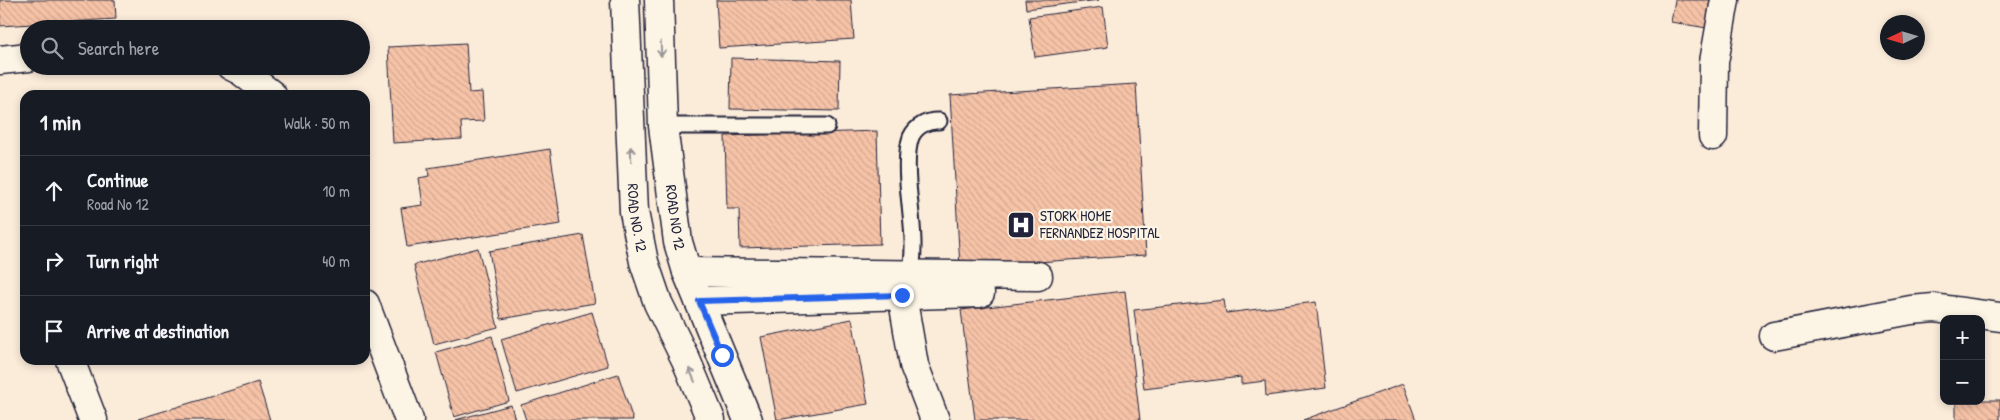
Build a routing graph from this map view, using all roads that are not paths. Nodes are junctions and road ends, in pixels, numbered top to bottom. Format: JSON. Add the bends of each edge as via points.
{"nodes":[{"id":1,"x":625,"y":0,"type":"edge"},
{"id":2,"x":659,"y":0,"type":"edge"},
{"id":3,"x":1725,"y":0,"type":"edge"},
{"id":4,"x":20,"y":58,"type":"edge"},
{"id":5,"x":0,"y":60,"type":"edge"},
{"id":6,"x":245,"y":75,"type":"edge"},
{"id":7,"x":265,"y":90,"type":"edge"},
{"id":8,"x":939,"y":121,"type":"dead end"},
{"id":9,"x":663,"y":126,"type":"junction"},
{"id":10,"x":826,"y":126,"type":"dead end"},
{"id":11,"x":1712,"y":136,"type":"dead end"},
{"id":12,"x":687,"y":272,"type":"junction"},
{"id":13,"x":1038,"y":276,"type":"dead end"},
{"id":14,"x":906,"y":285,"type":"junction"},
{"id":15,"x":1005,"y":292,"type":"dead end"},
{"id":16,"x":699,"y":301,"type":"junction"},
{"id":17,"x":370,"y":317,"type":"edge"},
{"id":18,"x":2000,"y":317,"type":"edge"},
{"id":19,"x":1774,"y":336,"type":"dead end"},
{"id":20,"x":72,"y":365,"type":"edge"},
{"id":21,"x":93,"y":420,"type":"edge"},
{"id":22,"x":409,"y":420,"type":"edge"},
{"id":23,"x":711,"y":420,"type":"edge"},
{"id":24,"x":748,"y":420,"type":"edge"},
{"id":25,"x":935,"y":420,"type":"edge"}],
"edges":[{"from":23,"to":1,"type":"street","name":"ROAD NO. 12","one_way":true,"via":[[658,303],[644,262],[634,212]]},
{"from":2,"to":9,"type":"street","name":"ROAD NO 12","one_way":true},
{"from":3,"to":11,"type":"street","via":[[1714,62]]},
{"from":4,"to":5,"type":"street"},
{"from":6,"to":7,"type":"street"},
{"from":8,"to":14,"type":"lane","via":[[931,120],[922,125],[911,138],[907,169],[913,262]]},
{"from":9,"to":10,"type":"lane"},
{"from":9,"to":12,"type":"street","name":"ROAD NO 12","via":[[678,242]]},
{"from":12,"to":14,"type":"street"},
{"from":12,"to":16,"type":"street","name":"ROAD NO 12"},
{"from":13,"to":14,"type":"street"},
{"from":14,"to":15,"type":"street"},
{"from":14,"to":16,"type":"street"},
{"from":14,"to":25,"type":"street","via":[[914,365]]},
{"from":16,"to":24,"type":"street","name":"ROAD NO 12"},
{"from":17,"to":22,"type":"street"},
{"from":18,"to":19,"type":"street","via":[[1934,308]]},
{"from":20,"to":21,"type":"street"}]}
